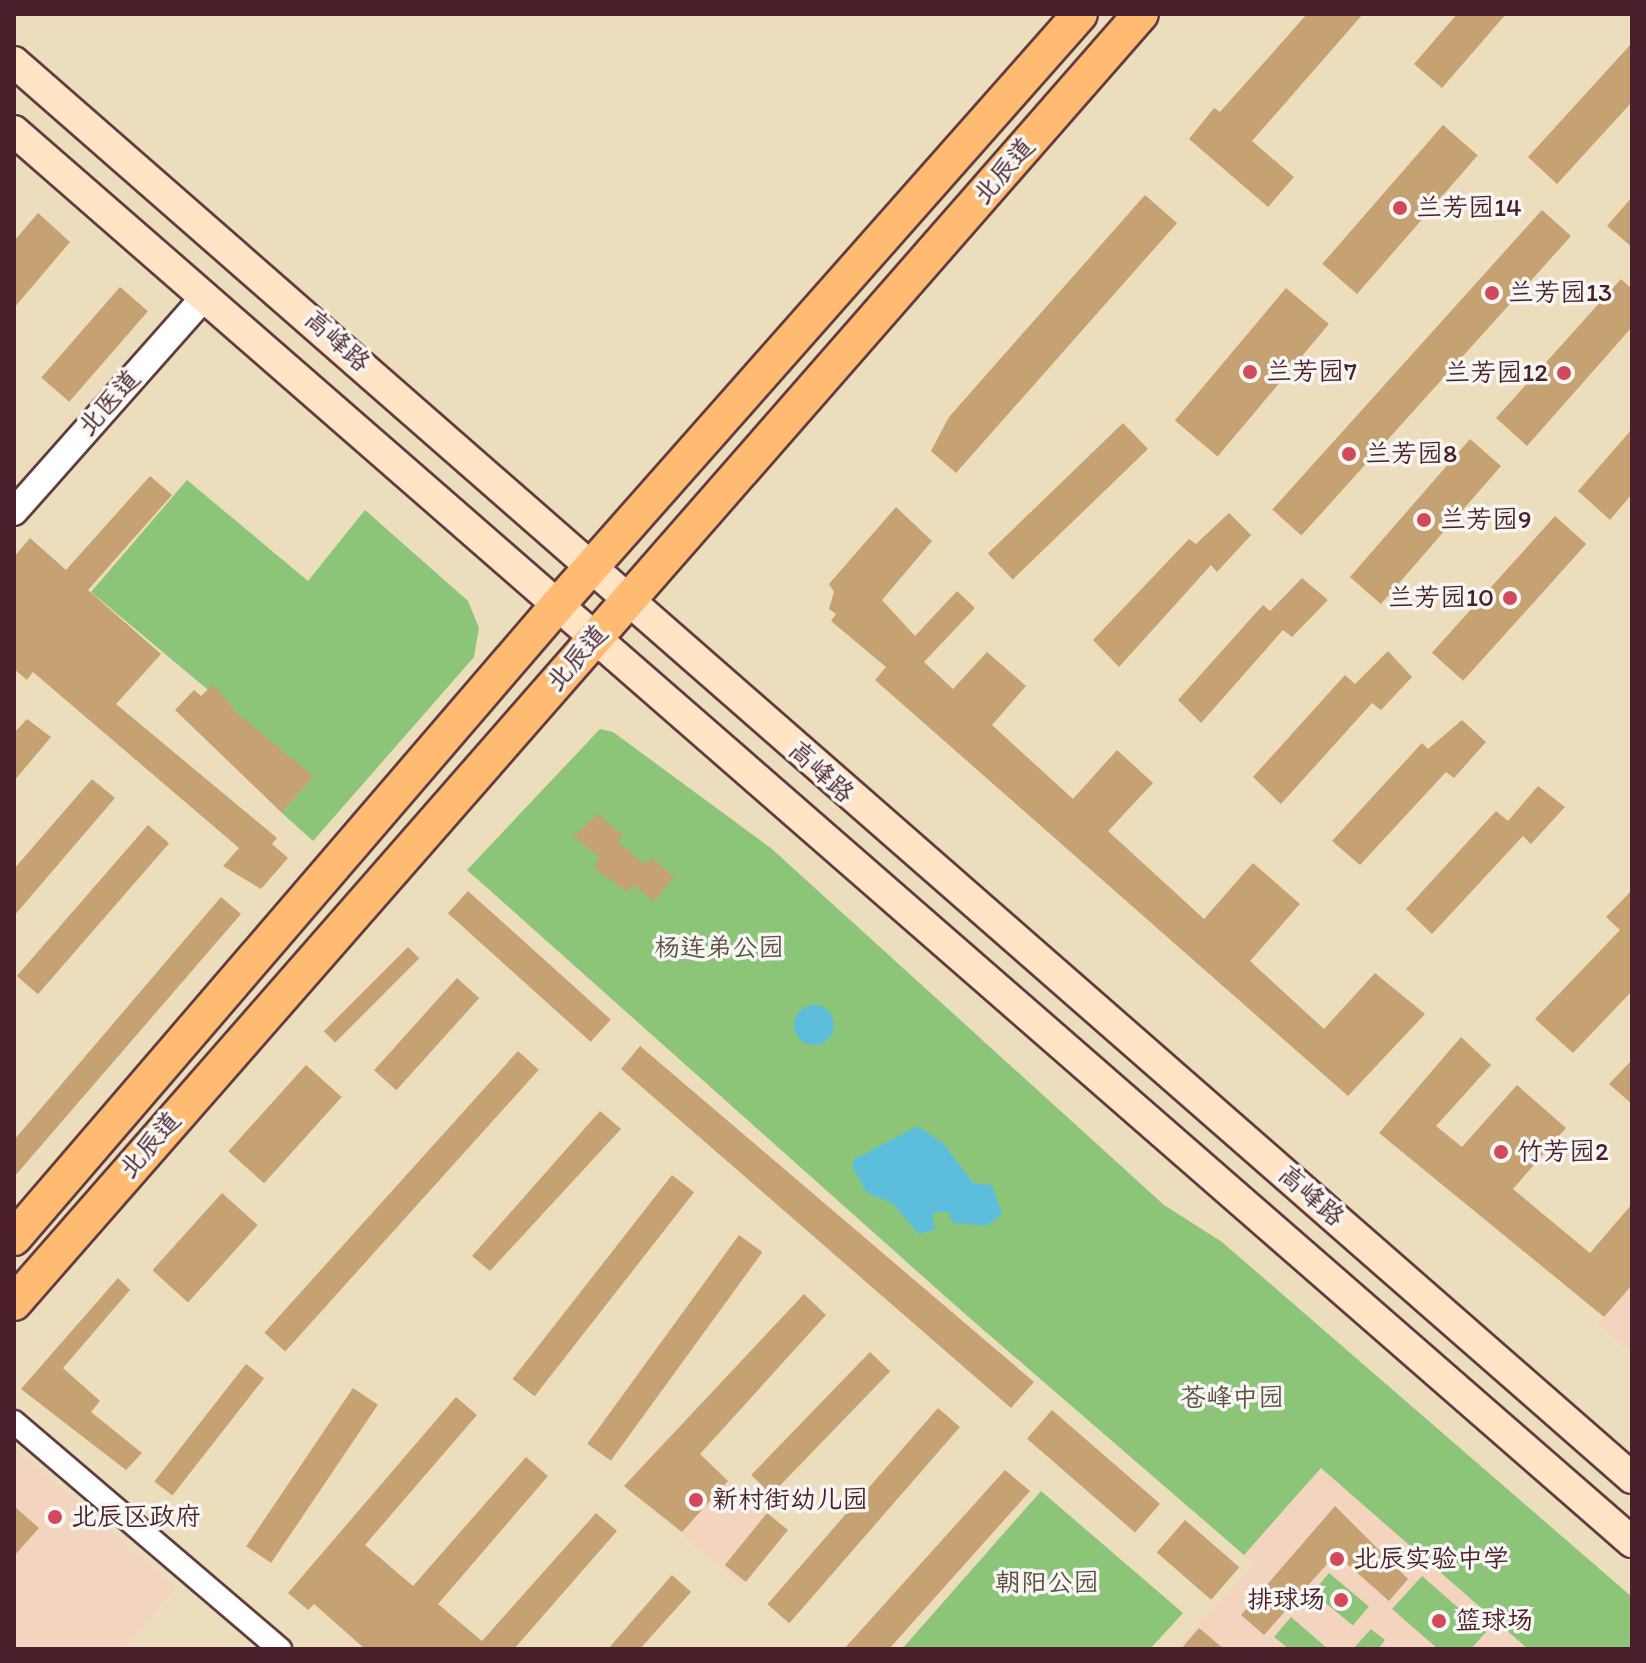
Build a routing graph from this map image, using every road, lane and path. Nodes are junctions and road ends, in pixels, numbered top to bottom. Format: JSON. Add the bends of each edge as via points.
{"nodes":[{"id":1,"x":1080,"y":14,"type":"edge"},
{"id":2,"x":1141,"y":14,"type":"edge"},
{"id":3,"x":14,"y":62,"type":"edge"},
{"id":4,"x":14,"y":131,"type":"edge"},
{"id":5,"x":205,"y":296,"type":"junction"},
{"id":6,"x":14,"y":512,"type":"edge"},
{"id":7,"x":592,"y":568,"type":"junction"},
{"id":8,"x":628,"y":600,"type":"junction"},
{"id":9,"x":556,"y":607,"type":"junction"},
{"id":10,"x":593,"y":639,"type":"junction"},
{"id":11,"x":14,"y":1238,"type":"edge"},
{"id":12,"x":14,"y":1303,"type":"edge"},
{"id":13,"x":14,"y":1422,"type":"edge"},
{"id":14,"x":1632,"y":1478,"type":"edge"},
{"id":15,"x":1632,"y":1542,"type":"edge"},
{"id":16,"x":280,"y":1649,"type":"edge"}],
"edges":[{"from":1,"to":7,"type":"main road","name":"北辰道"},
{"from":2,"to":8,"type":"main road","name":"北辰道"},
{"from":3,"to":7,"type":"main road","name":"高峰路"},
{"from":4,"to":5,"type":"main road","name":"高峰路"},
{"from":5,"to":6,"type":"street","name":"北医道"},
{"from":5,"to":9,"type":"main road","name":"高峰路"},
{"from":7,"to":8,"type":"main road","name":"高峰路"},
{"from":7,"to":9,"type":"main road","name":"北辰道"},
{"from":8,"to":10,"type":"main road","name":"北辰道"},
{"from":8,"to":14,"type":"main road","name":"高峰路"},
{"from":9,"to":10,"type":"main road","name":"高峰路"},
{"from":9,"to":11,"type":"main road","name":"北辰道"},
{"from":10,"to":12,"type":"main road","name":"北辰道"},
{"from":10,"to":15,"type":"main road","name":"高峰路"},
{"from":13,"to":16,"type":"street"}]}
